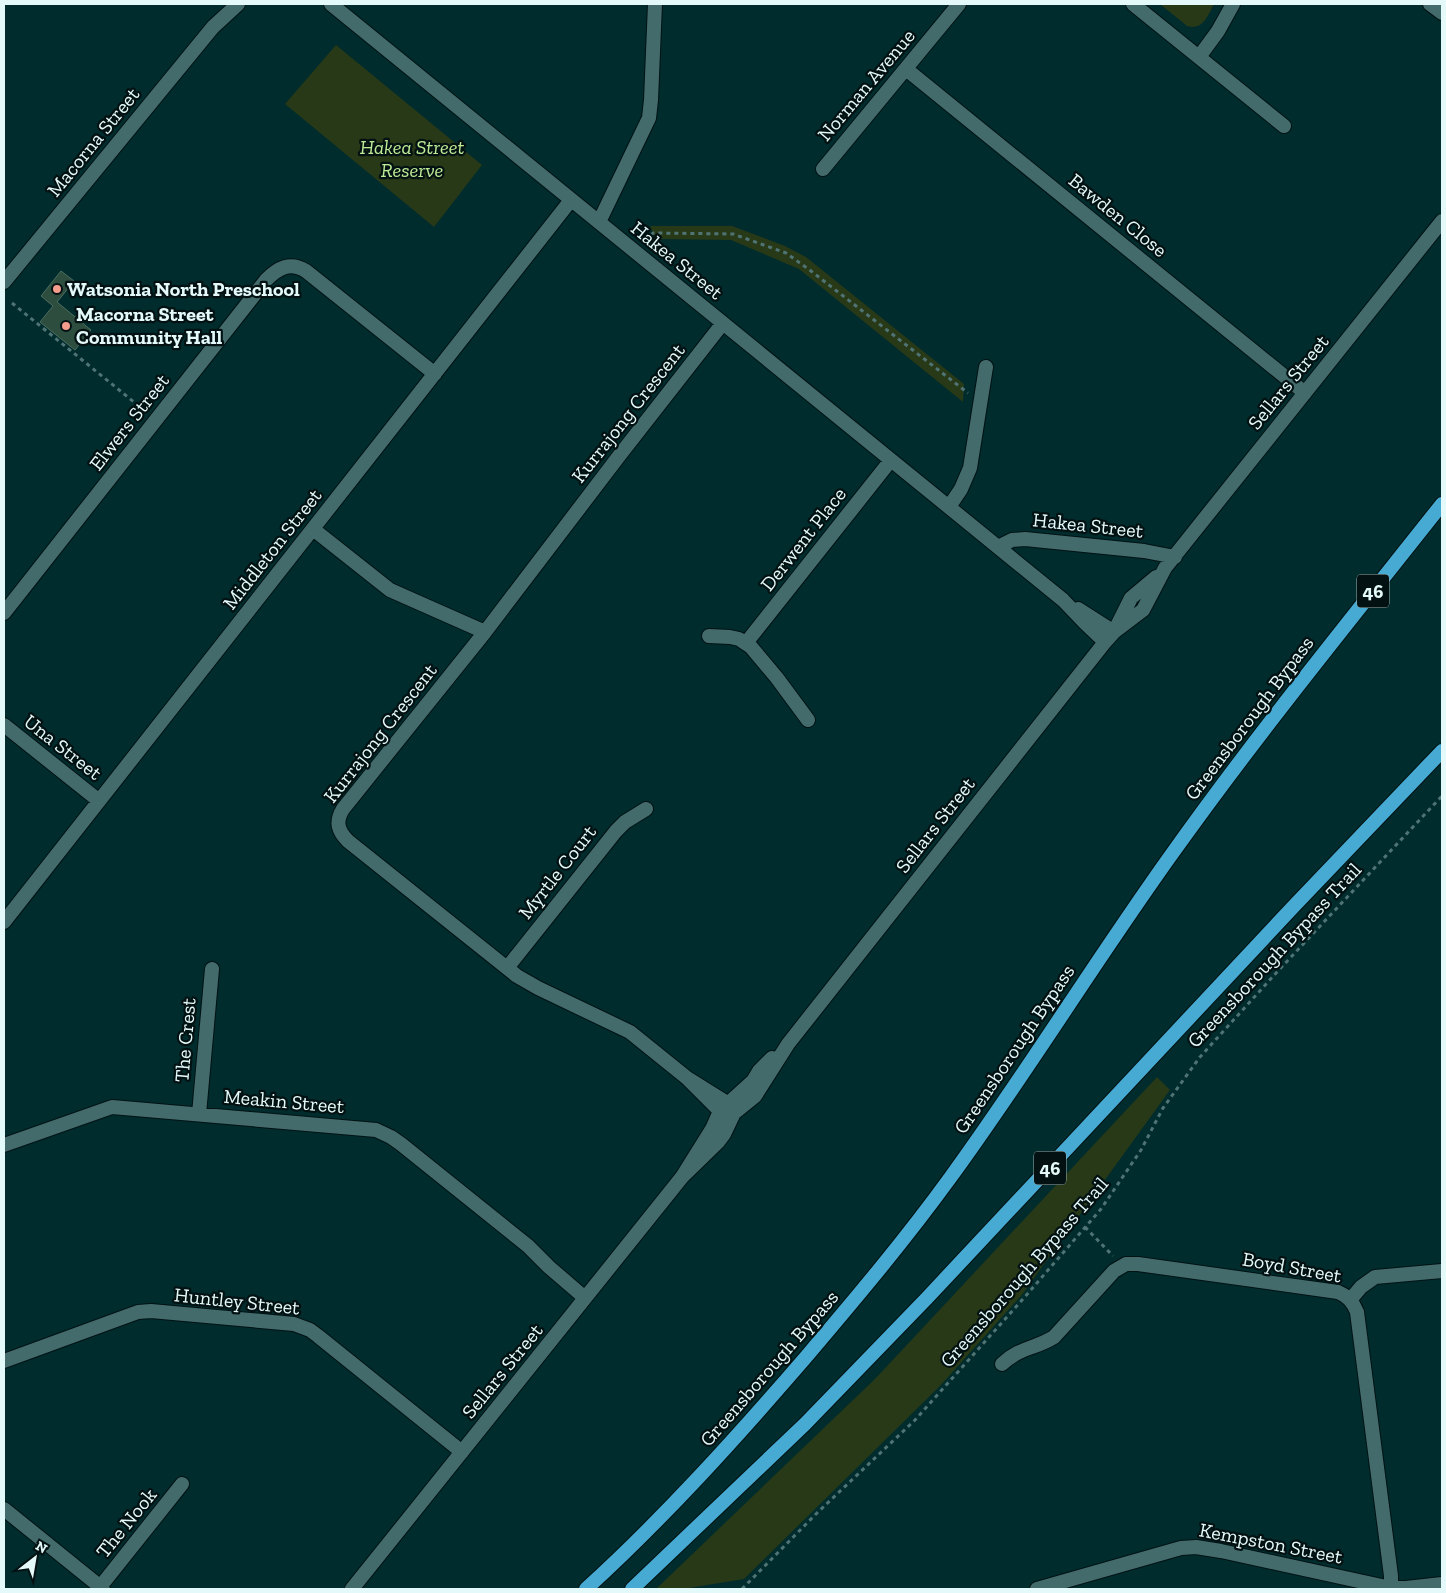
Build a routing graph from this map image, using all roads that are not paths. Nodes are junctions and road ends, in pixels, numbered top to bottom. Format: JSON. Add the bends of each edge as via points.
{"nodes":[{"id":1,"x":227,"y":4,"type":"edge"},
{"id":2,"x":238,"y":4,"type":"edge"},
{"id":3,"x":330,"y":4,"type":"edge"},
{"id":4,"x":655,"y":4,"type":"edge"},
{"id":5,"x":959,"y":4,"type":"edge"},
{"id":6,"x":1133,"y":4,"type":"edge"},
{"id":7,"x":1233,"y":4,"type":"edge"},
{"id":8,"x":1430,"y":4,"type":"edge"},
{"id":9,"x":1442,"y":13,"type":"edge"},
{"id":10,"x":213,"y":28,"type":"junction"},
{"id":11,"x":1199,"y":58,"type":"junction"},
{"id":12,"x":906,"y":69,"type":"junction"},
{"id":13,"x":1284,"y":126,"type":"dead end"},
{"id":14,"x":823,"y":169,"type":"dead end"},
{"id":15,"x":571,"y":200,"type":"junction"},
{"id":16,"x":1442,"y":221,"type":"edge"},
{"id":17,"x":599,"y":222,"type":"junction"},
{"id":18,"x":4,"y":282,"type":"edge"},
{"id":19,"x":723,"y":323,"type":"junction"},
{"id":20,"x":986,"y":367,"type":"dead end"},
{"id":21,"x":435,"y":374,"type":"junction"},
{"id":22,"x":1305,"y":393,"type":"junction"},
{"id":23,"x":891,"y":460,"type":"junction"},
{"id":24,"x":1442,"y":504,"type":"edge"},
{"id":25,"x":949,"y":507,"type":"junction"},
{"id":26,"x":313,"y":529,"type":"junction"},
{"id":27,"x":998,"y":547,"type":"junction"},
{"id":28,"x":1175,"y":557,"type":"junction"},
{"id":29,"x":4,"y":613,"type":"edge"},
{"id":30,"x":485,"y":632,"type":"junction"},
{"id":31,"x":709,"y":636,"type":"dead end"},
{"id":32,"x":1110,"y":637,"type":"junction"},
{"id":33,"x":746,"y":643,"type":"junction"},
{"id":34,"x":808,"y":720,"type":"dead end"},
{"id":35,"x":4,"y":725,"type":"edge"},
{"id":36,"x":1442,"y":751,"type":"edge"},
{"id":37,"x":98,"y":800,"type":"junction"},
{"id":38,"x":646,"y":809,"type":"dead end"},
{"id":39,"x":4,"y":922,"type":"edge"},
{"id":40,"x":507,"y":968,"type":"junction"},
{"id":41,"x":212,"y":969,"type":"dead end"},
{"id":42,"x":727,"y":1109,"type":"junction"},
{"id":43,"x":199,"y":1114,"type":"junction"},
{"id":44,"x":4,"y":1145,"type":"edge"},
{"id":45,"x":1442,"y":1271,"type":"edge"},
{"id":46,"x":588,"y":1294,"type":"junction"},
{"id":47,"x":1350,"y":1300,"type":"junction"},
{"id":48,"x":4,"y":1361,"type":"edge"},
{"id":49,"x":1002,"y":1364,"type":"dead end"},
{"id":50,"x":462,"y":1452,"type":"junction"},
{"id":51,"x":182,"y":1484,"type":"dead end"},
{"id":52,"x":4,"y":1509,"type":"edge"},
{"id":53,"x":1442,"y":1584,"type":"edge"},
{"id":54,"x":589,"y":1586,"type":"edge"},
{"id":55,"x":101,"y":1588,"type":"edge"},
{"id":56,"x":1391,"y":1588,"type":"edge"},
{"id":57,"x":352,"y":1589,"type":"edge"},
{"id":58,"x":632,"y":1589,"type":"edge"},
{"id":59,"x":1037,"y":1589,"type":"edge"}],
"edges":[{"from":1,"to":10,"type":"street","name":"Macorna Street"},
{"from":2,"to":10,"type":"street","name":"Macorna Street"},
{"from":3,"to":15,"type":"street","name":"Hakea Street"},
{"from":4,"to":17,"type":"street","via":[[649,118]]},
{"from":5,"to":12,"type":"street","name":"Norman Avenue"},
{"from":6,"to":11,"type":"street"},
{"from":7,"to":11,"type":"street"},
{"from":8,"to":9,"type":"street"},
{"from":10,"to":18,"type":"street","name":"Macorna Street"},
{"from":11,"to":13,"type":"street"},
{"from":12,"to":14,"type":"street","name":"Norman Avenue"},
{"from":12,"to":22,"type":"street","name":"Bawden Close"},
{"from":15,"to":17,"type":"street","name":"Hakea Street"},
{"from":15,"to":21,"type":"street","name":"Middleton Street"},
{"from":16,"to":22,"type":"street","name":"Sellars Street"},
{"from":17,"to":19,"type":"street","name":"Hakea Street"},
{"from":19,"to":23,"type":"street","name":"Hakea Street"},
{"from":19,"to":30,"type":"street","name":"Kurrajong Crescent"},
{"from":20,"to":25,"type":"street","via":[[970,468]]},
{"from":21,"to":26,"type":"street","name":"Middleton Street"},
{"from":21,"to":29,"type":"street","name":"Elwers Street","via":[[306,271],[291,265],[280,268],[266,280]]},
{"from":22,"to":28,"type":"street","name":"Sellars Street"},
{"from":23,"to":25,"type":"street","name":"Hakea Street"},
{"from":23,"to":33,"type":"street","name":"Derwent Place"},
{"from":24,"to":54,"type":"highway","name":"Greensborough Bypass","number":"46","via":[[1304,678],[1174,851],[1000,1108],[890,1257],[718,1457]]},
{"from":25,"to":27,"type":"street","name":"Hakea Street"},
{"from":26,"to":30,"type":"street","via":[[390,590]]},
{"from":26,"to":37,"type":"street","name":"Middleton Street"},
{"from":27,"to":28,"type":"street","name":"Hakea Street","via":[[1012,540],[1025,539]]},
{"from":27,"to":32,"type":"street","name":"Hakea Street"},
{"from":28,"to":32,"type":"street","name":"Sellars Street","via":[[1142,610]]},
{"from":30,"to":40,"type":"street","name":"Kurrajong Crescent","via":[[343,809],[338,822],[348,841]]},
{"from":31,"to":33,"type":"street","via":[[730,637]]},
{"from":32,"to":42,"type":"street","name":"Sellars Street","via":[[788,1044],[755,1096]]},
{"from":33,"to":34,"type":"street"},
{"from":35,"to":37,"type":"street","name":"Una Street"},
{"from":36,"to":58,"type":"highway","number":"46","via":[[914,1312],[805,1424]]},
{"from":37,"to":39,"type":"street","name":"Middleton Street"},
{"from":38,"to":40,"type":"street","name":"Myrtle Court","via":[[616,831]]},
{"from":40,"to":42,"type":"street","name":"Kurrajong Crescent","via":[[538,988],[630,1032]]},
{"from":41,"to":43,"type":"street","name":"The Crest"},
{"from":42,"to":46,"type":"street","name":"Sellars Street","via":[[724,1134],[718,1142],[682,1177]]},
{"from":43,"to":44,"type":"street","name":"Meakin Street","via":[[112,1107]]},
{"from":43,"to":46,"type":"street","name":"Meakin Street","via":[[384,1133],[528,1246],[549,1267]]},
{"from":45,"to":47,"type":"street","via":[[1375,1277]]},
{"from":46,"to":50,"type":"street","name":"Sellars Street"},
{"from":47,"to":49,"type":"street","name":"Boyd Street","via":[[1338,1292],[1138,1264],[1122,1266],[1054,1338],[1019,1351]]},
{"from":47,"to":56,"type":"street","name":"Boyd Street","via":[[1357,1312]]},
{"from":48,"to":50,"type":"street","name":"Huntley Street","via":[[138,1312],[294,1324],[318,1336]]},
{"from":50,"to":57,"type":"street","name":"Sellars Street"},
{"from":51,"to":55,"type":"street","name":"The Nook"},
{"from":52,"to":55,"type":"street"},
{"from":53,"to":56,"type":"street","name":"Kempston Street"},
{"from":56,"to":59,"type":"street","name":"Kempston Street","via":[[1196,1547],[1169,1550]]}]}
